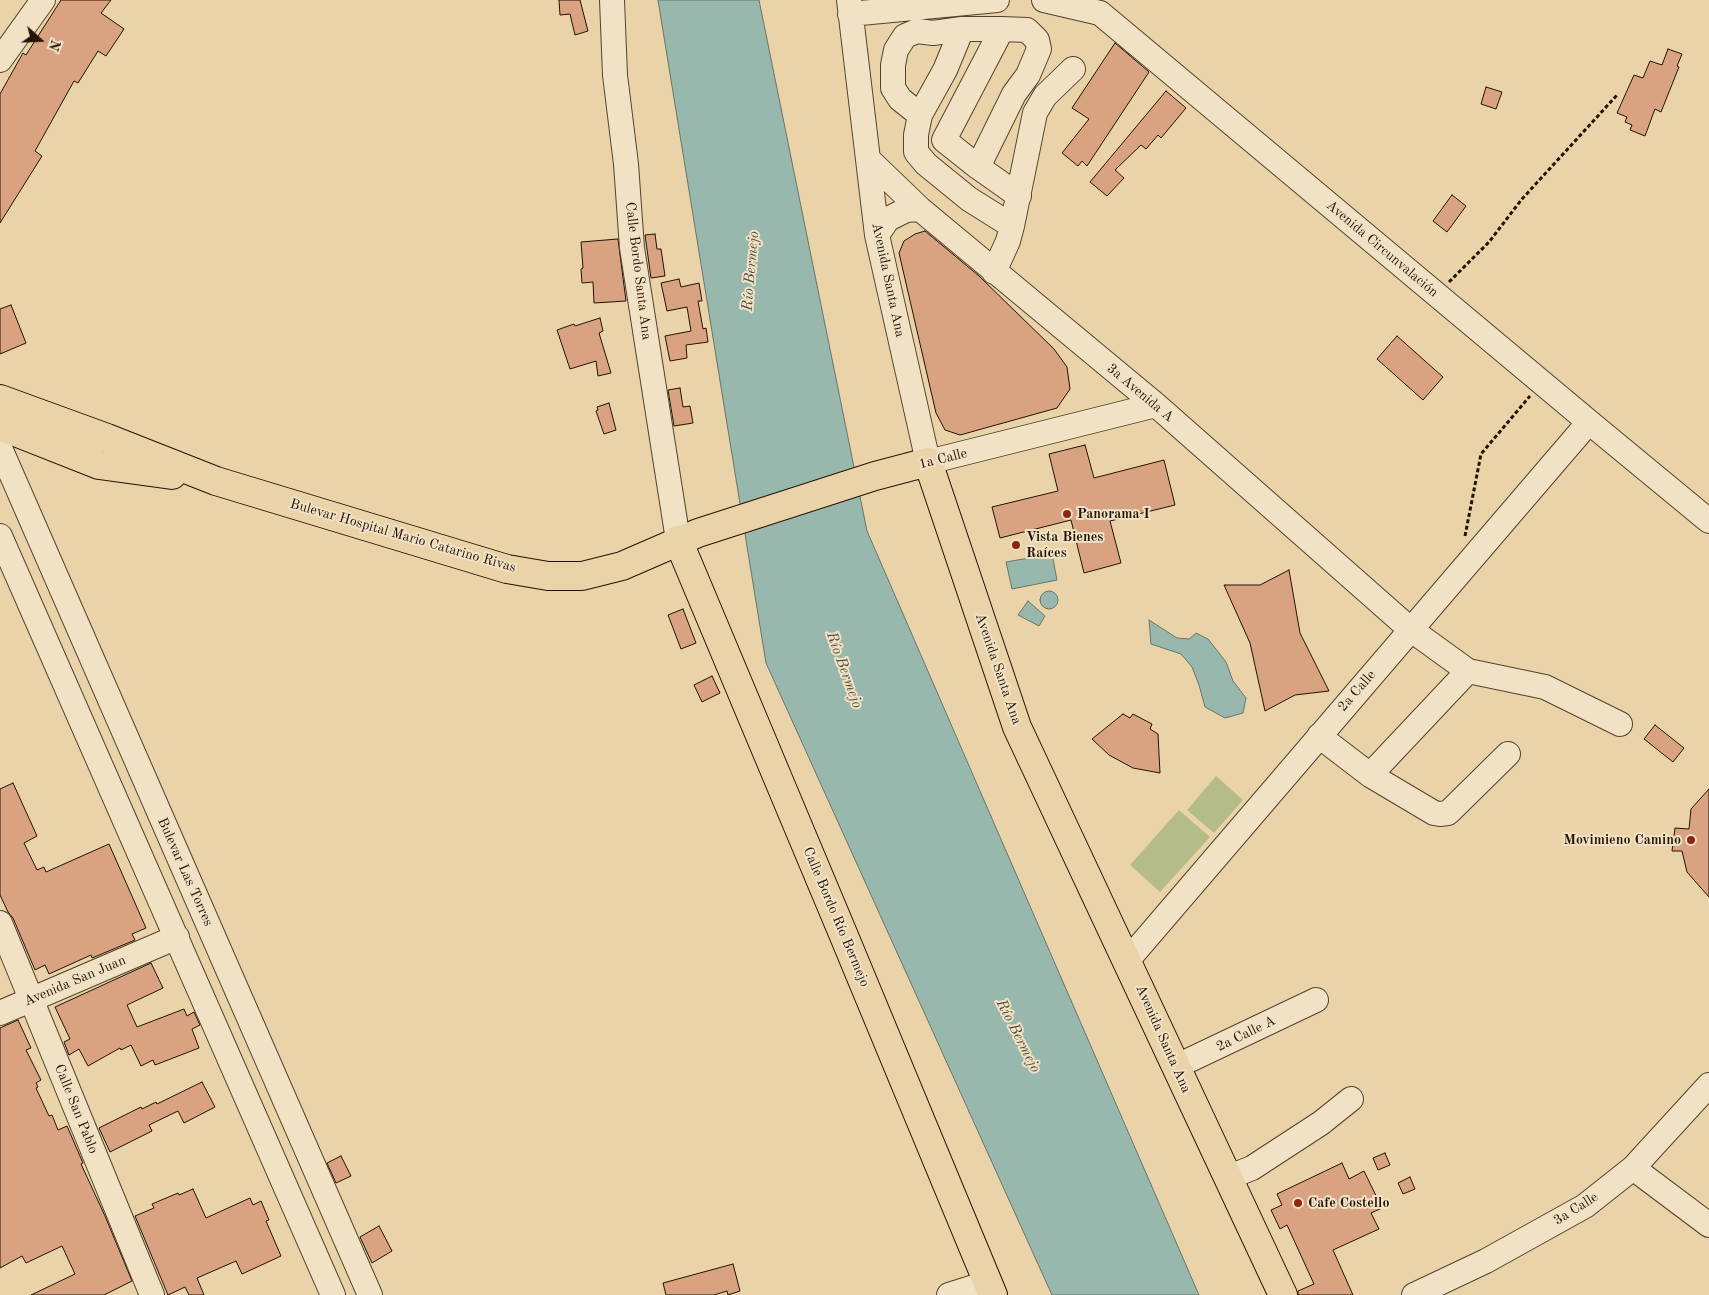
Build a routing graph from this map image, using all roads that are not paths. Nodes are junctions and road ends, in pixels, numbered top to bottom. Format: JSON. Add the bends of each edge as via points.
{"nodes":[{"id":1,"x":43,"y":0,"type":"edge"},
{"id":2,"x":612,"y":0,"type":"edge"},
{"id":3,"x":997,"y":0,"type":"edge"},
{"id":4,"x":1044,"y":0,"type":"edge"},
{"id":5,"x":850,"y":7,"type":"edge"},
{"id":6,"x":962,"y":29,"type":"junction"},
{"id":7,"x":1002,"y":29,"type":"junction"},
{"id":8,"x":1,"y":53,"type":"edge"},
{"id":9,"x":1073,"y":69,"type":"dead end"},
{"id":10,"x":920,"y":115,"type":"junction"},
{"id":11,"x":944,"y":140,"type":"junction"},
{"id":12,"x":868,"y":159,"type":"junction"},
{"id":13,"x":978,"y":167,"type":"junction"},
{"id":14,"x":1019,"y":196,"type":"junction"},
{"id":15,"x":920,"y":209,"type":"junction"},
{"id":16,"x":1012,"y":226,"type":"junction"},
{"id":17,"x":877,"y":235,"type":"junction"},
{"id":18,"x":994,"y":272,"type":"junction"},
{"id":19,"x":0,"y":399,"type":"edge"},
{"id":20,"x":1156,"y":406,"type":"junction"},
{"id":21,"x":1589,"y":422,"type":"junction"},
{"id":22,"x":0,"y":426,"type":"edge"},
{"id":23,"x":0,"y":448,"type":"edge"},
{"id":24,"x":928,"y":462,"type":"junction"},
{"id":25,"x":216,"y":481,"type":"junction"},
{"id":26,"x":1709,"y":521,"type":"edge"},
{"id":27,"x":733,"y":522,"type":"joint"},
{"id":28,"x":0,"y":536,"type":"edge"},
{"id":29,"x":678,"y":540,"type":"junction"},
{"id":30,"x":1410,"y":629,"type":"junction"},
{"id":31,"x":1468,"y":671,"type":"junction"},
{"id":32,"x":1620,"y":724,"type":"dead end"},
{"id":33,"x":1319,"y":736,"type":"junction"},
{"id":34,"x":1508,"y":754,"type":"dead end"},
{"id":35,"x":1370,"y":775,"type":"junction"},
{"id":36,"x":0,"y":923,"type":"edge"},
{"id":37,"x":177,"y":937,"type":"junction"},
{"id":38,"x":1127,"y":960,"type":"junction"},
{"id":39,"x":31,"y":1000,"type":"junction"},
{"id":40,"x":1316,"y":1000,"type":"dead end"},
{"id":41,"x":0,"y":1013,"type":"edge"},
{"id":42,"x":1175,"y":1068,"type":"junction"},
{"id":43,"x":1709,"y":1084,"type":"edge"},
{"id":44,"x":1351,"y":1098,"type":"dead end"},
{"id":45,"x":1633,"y":1168,"type":"junction"},
{"id":46,"x":1227,"y":1178,"type":"junction"},
{"id":47,"x":1709,"y":1225,"type":"edge"},
{"id":48,"x":990,"y":1289,"type":"edge"},
{"id":49,"x":152,"y":1295,"type":"edge"},
{"id":50,"x":333,"y":1295,"type":"edge"},
{"id":51,"x":370,"y":1295,"type":"edge"},
{"id":52,"x":949,"y":1295,"type":"edge"},
{"id":53,"x":1283,"y":1295,"type":"edge"},
{"id":54,"x":1414,"y":1295,"type":"edge"}],
"edges":[{"from":1,"to":8,"type":"street"},
{"from":2,"to":29,"type":"street","name":"Calle Bordo Santa Ana","via":[[615,75],[632,248]]},
{"from":3,"to":5,"type":"street"},
{"from":4,"to":21,"type":"street","name":"Avenida Circunvalación","via":[[1100,13]]},
{"from":5,"to":12,"type":"street","name":"Avenida Santa Ana"},
{"from":6,"to":7,"type":"street"},
{"from":6,"to":10,"type":"street","via":[[945,70]]},
{"from":6,"to":10,"type":"street","via":[[933,33],[917,31],[905,36],[896,50],[893,88],[900,99]]},
{"from":7,"to":11,"type":"street"},
{"from":7,"to":13,"type":"street","via":[[1027,30],[1037,40],[1039,49]]},
{"from":9,"to":14,"type":"street","via":[[1045,96],[1035,113]]},
{"from":10,"to":11,"type":"street"},
{"from":10,"to":16,"type":"street","via":[[916,152],[969,199]]},
{"from":11,"to":13,"type":"street"},
{"from":12,"to":15,"type":"street","name":"3a Avenida A"},
{"from":12,"to":17,"type":"street","name":"Avenida Santa Ana"},
{"from":13,"to":14,"type":"street"},
{"from":14,"to":16,"type":"street"},
{"from":15,"to":17,"type":"street","via":[[906,210],[888,219]]},
{"from":15,"to":18,"type":"street","name":"3a Avenida A"},
{"from":16,"to":18,"type":"street"},
{"from":17,"to":24,"type":"street","name":"Avenida Santa Ana"},
{"from":18,"to":20,"type":"street","name":"3a Avenida A"},
{"from":19,"to":25,"type":"main road","name":"Bulevar Hospital Mario Catarino Rivas"},
{"from":20,"to":24,"type":"street","name":"1a Calle"},
{"from":20,"to":30,"type":"street","name":"3a Avenida A"},
{"from":21,"to":26,"type":"street","name":"Avenida Circunvalación"},
{"from":21,"to":30,"type":"street","name":"2a Calle"},
{"from":22,"to":25,"type":"main road","name":"Bulevar Hospital Mario Catarino Rivas","via":[[99,465]]},
{"from":23,"to":51,"type":"street","name":"Bulevar Las Torres"},
{"from":24,"to":27,"type":"main road","name":"1a Calle"},
{"from":24,"to":38,"type":"main road","name":"Avenida Santa Ana","via":[[1017,727]]},
{"from":25,"to":29,"type":"main road","name":"Bulevar Hospital Mario Catarino Rivas","via":[[507,569],[548,576],[582,576],[622,566]]},
{"from":27,"to":29,"type":"main road","name":"Bulevar Hospital Mario Catarino Rivas"},
{"from":28,"to":37,"type":"street"},
{"from":29,"to":48,"type":"main road","name":"Calle Bordo Río Bermejo"},
{"from":30,"to":31,"type":"street","name":"3a Avenida A"},
{"from":30,"to":33,"type":"street","name":"2a Calle"},
{"from":31,"to":32,"type":"street","via":[[1545,687]]},
{"from":31,"to":35,"type":"street"},
{"from":33,"to":35,"type":"street"},
{"from":33,"to":38,"type":"street","name":"2a Calle"},
{"from":34,"to":35,"type":"street","via":[[1448,813],[1434,813]]},
{"from":36,"to":39,"type":"street","name":"Calle San Pablo"},
{"from":37,"to":39,"type":"street","name":"Avenida San Juan"},
{"from":37,"to":50,"type":"street"},
{"from":38,"to":42,"type":"main road","name":"Avenida Santa Ana"},
{"from":39,"to":41,"type":"street","name":"Avenida San Juan"},
{"from":39,"to":49,"type":"street","name":"Calle San Pablo"},
{"from":40,"to":42,"type":"street","name":"2a Calle A"},
{"from":42,"to":46,"type":"main road","name":"Avenida Santa Ana"},
{"from":43,"to":45,"type":"street","name":"3a Calle"},
{"from":44,"to":46,"type":"street","via":[[1321,1123],[1260,1163]]},
{"from":45,"to":47,"type":"street"},
{"from":45,"to":54,"type":"street","name":"3a Calle","via":[[1585,1206],[1486,1261]]},
{"from":46,"to":53,"type":"main road","name":"Avenida Santa Ana"},
{"from":48,"to":52,"type":"street"}]}
